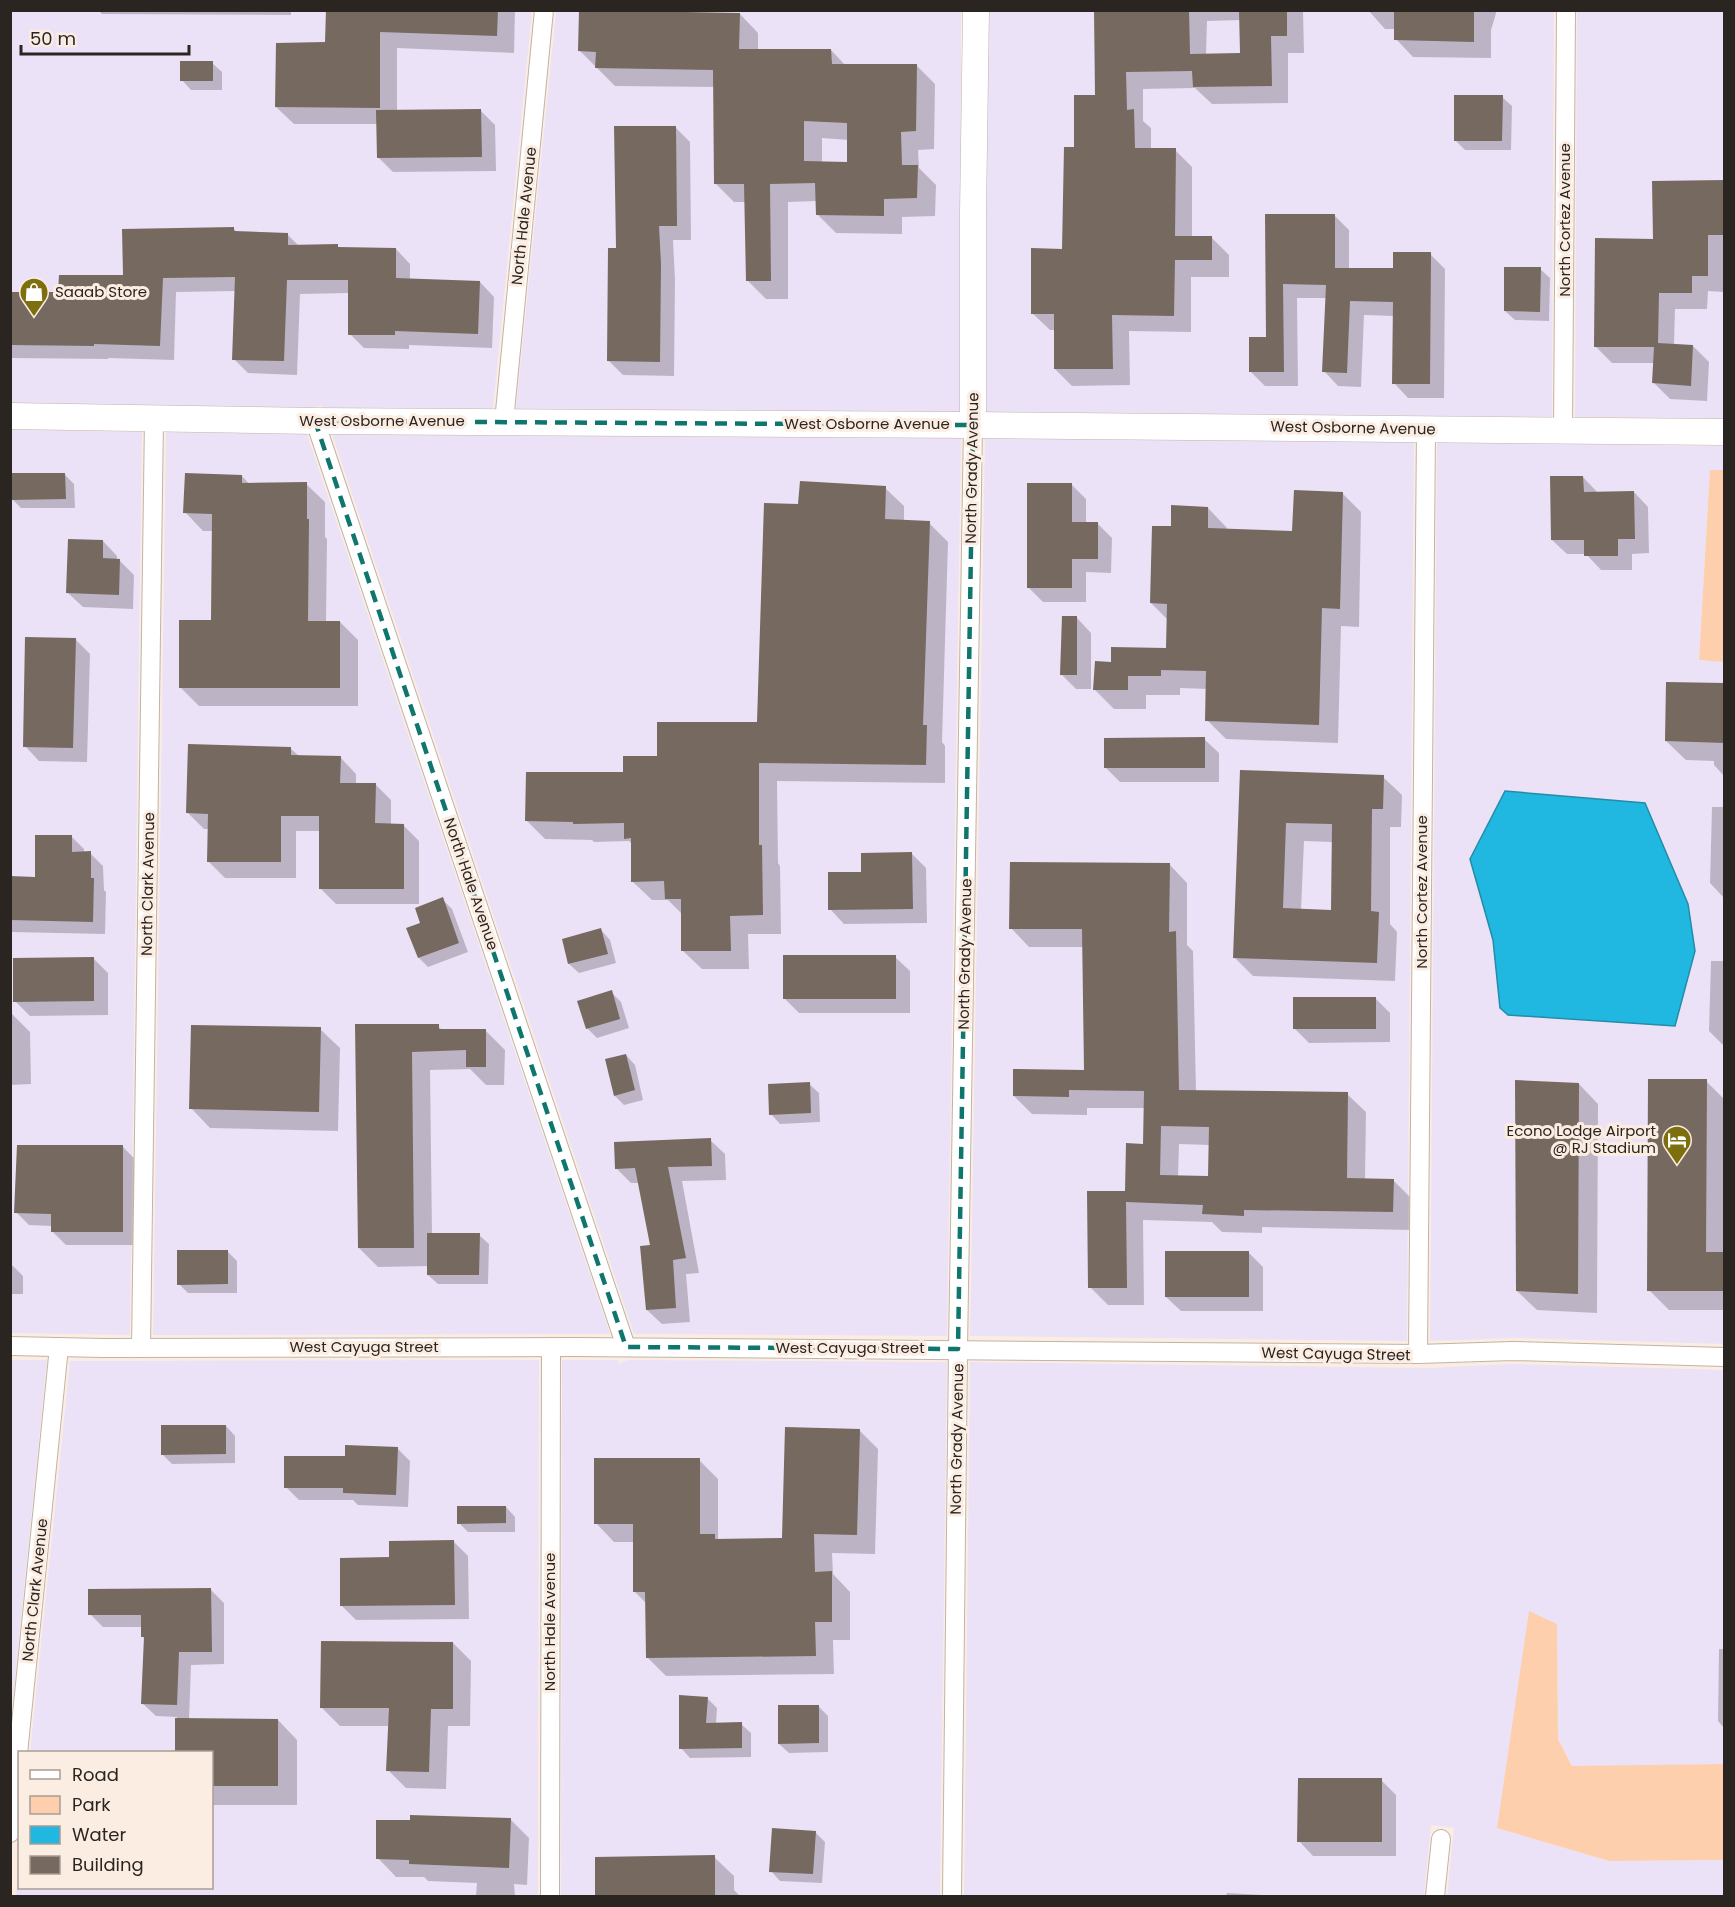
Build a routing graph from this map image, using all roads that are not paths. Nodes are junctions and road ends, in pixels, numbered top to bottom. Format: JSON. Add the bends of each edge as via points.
{"nodes":[{"id":1,"x":544,"y":10,"type":"edge"},
{"id":2,"x":976,"y":10,"type":"edge"},
{"id":3,"x":1566,"y":10,"type":"edge"},
{"id":4,"x":10,"y":416,"type":"edge"},
{"id":5,"x":154,"y":419,"type":"junction"},
{"id":6,"x":315,"y":421,"type":"junction"},
{"id":7,"x":504,"y":422,"type":"junction"},
{"id":8,"x":973,"y":425,"type":"junction"},
{"id":9,"x":1426,"y":429,"type":"junction"},
{"id":10,"x":1563,"y":430,"type":"junction"},
{"id":11,"x":1725,"y":432,"type":"edge"},
{"id":12,"x":10,"y":1346,"type":"edge"},
{"id":13,"x":60,"y":1347,"type":"junction"},
{"id":14,"x":551,"y":1347,"type":"junction"},
{"id":15,"x":626,"y":1347,"type":"junction"},
{"id":16,"x":141,"y":1348,"type":"junction"},
{"id":17,"x":958,"y":1349,"type":"junction"},
{"id":18,"x":1418,"y":1354,"type":"junction"},
{"id":19,"x":1725,"y":1357,"type":"edge"},
{"id":20,"x":18,"y":1751,"type":"edge"},
{"id":21,"x":18,"y":1755,"type":"edge"},
{"id":22,"x":10,"y":1833,"type":"edge"},
{"id":23,"x":1441,"y":1839,"type":"dead end"},
{"id":24,"x":550,"y":1896,"type":"edge"},
{"id":25,"x":952,"y":1896,"type":"edge"},
{"id":26,"x":1435,"y":1896,"type":"edge"}],
"edges":[{"from":1,"to":7,"type":"street","name":"North Hale Avenue"},
{"from":2,"to":8,"type":"street","name":"North Grady Avenue"},
{"from":3,"to":10,"type":"street","name":"North Cortez Avenue"},
{"from":4,"to":5,"type":"street","name":"West Osborne Avenue"},
{"from":5,"to":6,"type":"street","name":"West Osborne Avenue"},
{"from":5,"to":16,"type":"street","name":"North Clark Avenue"},
{"from":6,"to":7,"type":"street","name":"West Osborne Avenue"},
{"from":6,"to":15,"type":"street","name":"North Hale Avenue"},
{"from":7,"to":8,"type":"street","name":"West Osborne Avenue"},
{"from":8,"to":9,"type":"street","name":"West Osborne Avenue"},
{"from":8,"to":17,"type":"street","name":"North Grady Avenue"},
{"from":9,"to":10,"type":"street","name":"West Osborne Avenue"},
{"from":9,"to":18,"type":"street","name":"North Cortez Avenue"},
{"from":10,"to":11,"type":"street","name":"West Osborne Avenue"},
{"from":12,"to":13,"type":"street","name":"West Cayuga Street"},
{"from":13,"to":16,"type":"street","name":"West Cayuga Street"},
{"from":13,"to":20,"type":"street","name":"North Clark Avenue"},
{"from":14,"to":15,"type":"street","name":"West Cayuga Street"},
{"from":14,"to":16,"type":"street","name":"West Cayuga Street"},
{"from":14,"to":24,"type":"street","name":"North Hale Avenue"},
{"from":15,"to":17,"type":"street","name":"West Cayuga Street"},
{"from":17,"to":18,"type":"street","name":"West Cayuga Street"},
{"from":17,"to":25,"type":"street","name":"North Grady Avenue"},
{"from":18,"to":19,"type":"street","name":"West Cayuga Street","via":[[1513,1351]]},
{"from":21,"to":22,"type":"street","name":"North Clark Avenue"},
{"from":23,"to":26,"type":"street"}]}
